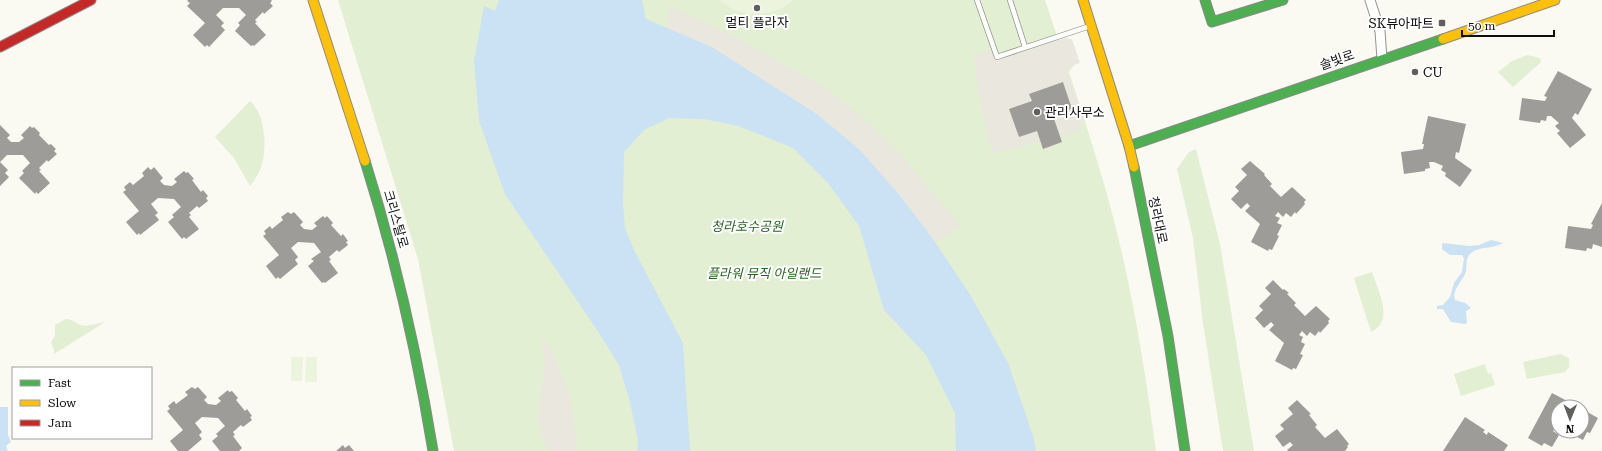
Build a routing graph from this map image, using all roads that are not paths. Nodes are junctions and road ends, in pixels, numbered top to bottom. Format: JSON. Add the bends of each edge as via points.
{"nodes":[{"id":1,"x":91,"y":0,"type":"edge"},
{"id":2,"x":313,"y":0,"type":"edge"},
{"id":3,"x":977,"y":0,"type":"edge"},
{"id":4,"x":1010,"y":0,"type":"edge"},
{"id":5,"x":1083,"y":0,"type":"edge"},
{"id":6,"x":1205,"y":0,"type":"edge"},
{"id":7,"x":1283,"y":0,"type":"edge"},
{"id":8,"x":1370,"y":0,"type":"edge"},
{"id":9,"x":1555,"y":0,"type":"edge"},
{"id":10,"x":1091,"y":26,"type":"junction"},
{"id":11,"x":0,"y":47,"type":"edge"},
{"id":12,"x":1025,"y":47,"type":"junction"},
{"id":13,"x":1382,"y":59,"type":"junction"},
{"id":14,"x":1129,"y":146,"type":"junction"},
{"id":15,"x":433,"y":451,"type":"edge"},
{"id":16,"x":1185,"y":451,"type":"edge"}],
"edges":[{"from":1,"to":11,"type":"street"},
{"from":2,"to":15,"type":"street","name":"크리스탈로","via":[[386,227],[407,313]]},
{"from":3,"to":12,"type":"lane","via":[[997,57]]},
{"from":4,"to":12,"type":"lane"},
{"from":5,"to":10,"type":"street","name":"청라대로"},
{"from":6,"to":7,"type":"street","via":[[1212,22]]},
{"from":8,"to":13,"type":"street","via":[[1380,31]]},
{"from":9,"to":13,"type":"street","name":"솔빛로"},
{"from":10,"to":12,"type":"lane"},
{"from":10,"to":14,"type":"street","name":"청라대로"},
{"from":13,"to":14,"type":"street","name":"솔빛로"},
{"from":14,"to":16,"type":"street","name":"청라대로","via":[[1164,315]]}]}
